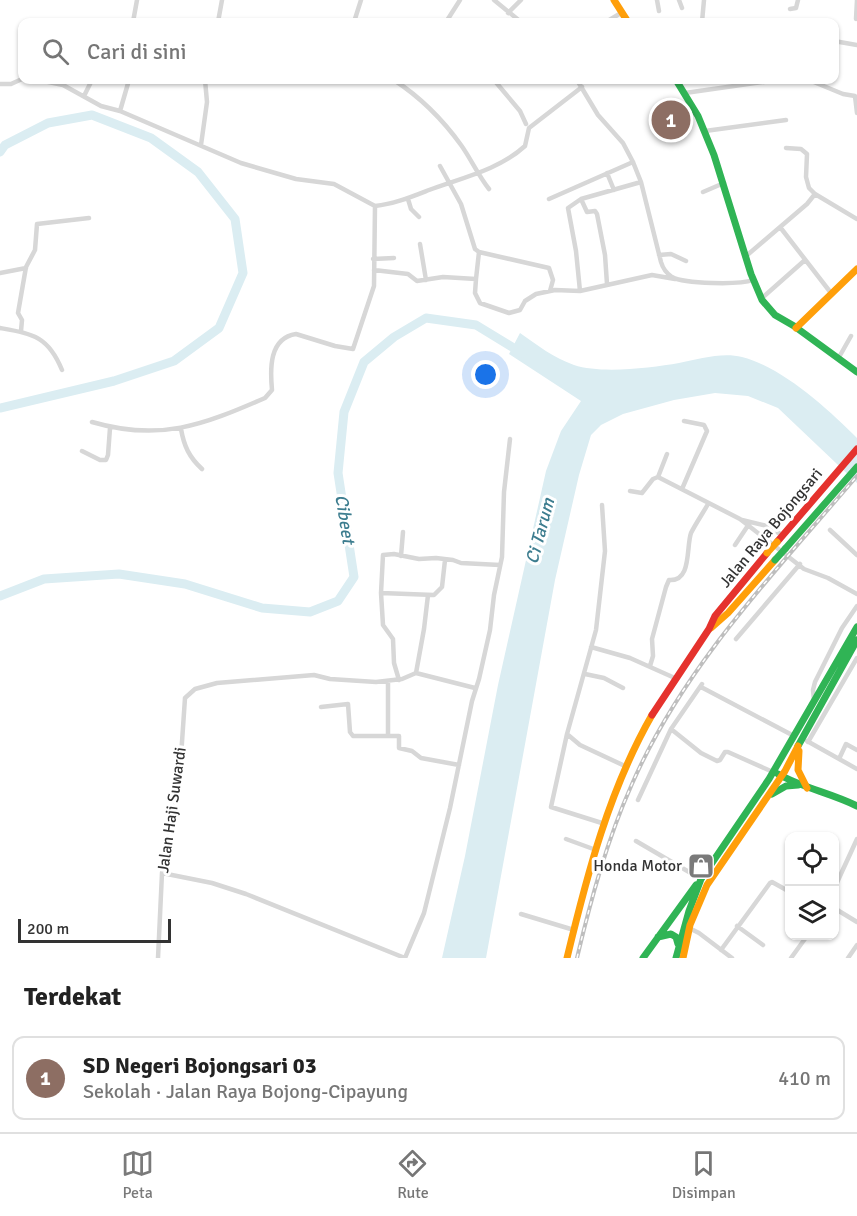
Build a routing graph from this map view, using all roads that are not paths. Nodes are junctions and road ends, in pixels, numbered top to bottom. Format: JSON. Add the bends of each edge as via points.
{"nodes":[{"id":1,"x":137,"y":0,"type":"edge"},
{"id":2,"x":222,"y":0,"type":"edge"},
{"id":3,"x":361,"y":0,"type":"edge"},
{"id":4,"x":460,"y":0,"type":"edge"},
{"id":5,"x":494,"y":0,"type":"edge"},
{"id":6,"x":521,"y":0,"type":"edge"},
{"id":7,"x":614,"y":0,"type":"edge"},
{"id":8,"x":657,"y":0,"type":"edge"},
{"id":9,"x":679,"y":0,"type":"edge"},
{"id":10,"x":704,"y":0,"type":"edge"},
{"id":11,"x":798,"y":0,"type":"edge"},
{"id":12,"x":857,"y":0,"type":"edge"},
{"id":13,"x":682,"y":8,"type":"dead end"},
{"id":14,"x":790,"y":9,"type":"dead end"},
{"id":15,"x":659,"y":11,"type":"dead end"},
{"id":16,"x":508,"y":13,"type":"junction"},
{"id":17,"x":621,"y":14,"type":"junction"},
{"id":18,"x":134,"y":18,"type":"edge"},
{"id":19,"x":219,"y":18,"type":"edge"},
{"id":20,"x":355,"y":18,"type":"edge"},
{"id":21,"x":449,"y":18,"type":"edge"},
{"id":22,"x":515,"y":18,"type":"edge"},
{"id":23,"x":614,"y":18,"type":"edge"},
{"id":24,"x":624,"y":18,"type":"edge"},
{"id":25,"x":702,"y":18,"type":"edge"},
{"id":26,"x":856,"y":19,"type":"edge"},
{"id":27,"x":839,"y":42,"type":"edge"},
{"id":28,"x":857,"y":45,"type":"edge"},
{"id":29,"x":18,"y":81,"type":"edge"},
{"id":30,"x":0,"y":84,"type":"edge"},
{"id":31,"x":58,"y":84,"type":"edge"},
{"id":32,"x":90,"y":84,"type":"edge"},
{"id":33,"x":128,"y":84,"type":"edge"},
{"id":34,"x":205,"y":84,"type":"edge"},
{"id":35,"x":400,"y":84,"type":"edge"},
{"id":36,"x":497,"y":84,"type":"edge"},
{"id":37,"x":580,"y":84,"type":"edge"},
{"id":38,"x":679,"y":84,"type":"edge"},
{"id":39,"x":748,"y":84,"type":"edge"},
{"id":40,"x":819,"y":84,"type":"edge"},
{"id":41,"x":738,"y":86,"type":"joint"},
{"id":42,"x":582,"y":87,"type":"junction"},
{"id":43,"x":685,"y":93,"type":"junction"},
{"id":44,"x":84,"y":96,"type":"junction"},
{"id":45,"x":856,"y":96,"type":"edge"},
{"id":46,"x":120,"y":111,"type":"junction"},
{"id":47,"x":857,"y":113,"type":"edge"},
{"id":48,"x":786,"y":120,"type":"dead end"},
{"id":49,"x":526,"y":124,"type":"dead end"},
{"id":50,"x":705,"y":131,"type":"junction"},
{"id":51,"x":201,"y":145,"type":"junction"},
{"id":52,"x":786,"y":148,"type":"dead end"},
{"id":53,"x":633,"y":162,"type":"junction"},
{"id":54,"x":440,"y":166,"type":"dead end"},
{"id":55,"x":607,"y":173,"type":"junction"},
{"id":56,"x":477,"y":174,"type":"junction"},
{"id":57,"x":641,"y":182,"type":"junction"},
{"id":58,"x":724,"y":183,"type":"junction"},
{"id":59,"x":449,"y":184,"type":"junction"},
{"id":60,"x":489,"y":189,"type":"dead end"},
{"id":61,"x":614,"y":190,"type":"junction"},
{"id":62,"x":703,"y":192,"type":"dead end"},
{"id":63,"x":815,"y":194,"type":"junction"},
{"id":64,"x":408,"y":199,"type":"junction"},
{"id":65,"x":549,"y":199,"type":"dead end"},
{"id":66,"x":581,"y":199,"type":"junction"},
{"id":67,"x":375,"y":206,"type":"junction"},
{"id":68,"x":419,"y":217,"type":"dead end"},
{"id":69,"x":89,"y":218,"type":"dead end"},
{"id":70,"x":857,"y":219,"type":"edge"},
{"id":71,"x":780,"y":227,"type":"junction"},
{"id":72,"x":420,"y":244,"type":"dead end"},
{"id":73,"x":479,"y":252,"type":"junction"},
{"id":74,"x":658,"y":255,"type":"junction"},
{"id":75,"x":746,"y":257,"type":"junction"},
{"id":76,"x":394,"y":258,"type":"dead end"},
{"id":77,"x":373,"y":259,"type":"junction"},
{"id":78,"x":805,"y":260,"type":"junction"},
{"id":79,"x":686,"y":261,"type":"dead end"},
{"id":80,"x":26,"y":268,"type":"junction"},
{"id":81,"x":857,"y":269,"type":"edge"},
{"id":82,"x":374,"y":270,"type":"junction"},
{"id":83,"x":0,"y":273,"type":"edge"},
{"id":84,"x":476,"y":279,"type":"junction"},
{"id":85,"x":675,"y":279,"type":"junction"},
{"id":86,"x":426,"y":280,"type":"junction"},
{"id":87,"x":753,"y":280,"type":"junction"},
{"id":88,"x":607,"y":284,"type":"junction"},
{"id":89,"x":550,"y":291,"type":"junction"},
{"id":90,"x":580,"y":291,"type":"junction"},
{"id":91,"x":831,"y":293,"type":"junction"},
{"id":92,"x":762,"y":298,"type":"junction"},
{"id":93,"x":0,"y":328,"type":"edge"},
{"id":94,"x":796,"y":328,"type":"junction"},
{"id":95,"x":21,"y":331,"type":"junction"},
{"id":96,"x":851,"y":336,"type":"dead end"},
{"id":97,"x":838,"y":360,"type":"junction"},
{"id":98,"x":62,"y":370,"type":"dead end"},
{"id":99,"x":856,"y":370,"type":"edge"},
{"id":100,"x":684,"y":421,"type":"dead end"},
{"id":101,"x":92,"y":422,"type":"dead end"},
{"id":102,"x":110,"y":428,"type":"junction"},
{"id":103,"x":181,"y":429,"type":"junction"},
{"id":104,"x":510,"y":439,"type":"dead end"},
{"id":105,"x":857,"y":449,"type":"edge"},
{"id":106,"x":82,"y":451,"type":"dead end"},
{"id":107,"x":667,"y":454,"type":"dead end"},
{"id":108,"x":857,"y":467,"type":"edge"},
{"id":109,"x":202,"y":469,"type":"dead end"},
{"id":110,"x":658,"y":477,"type":"junction"},
{"id":111,"x":682,"y":489,"type":"junction"},
{"id":112,"x":630,"y":491,"type":"dead end"},
{"id":113,"x":708,"y":504,"type":"junction"},
{"id":114,"x":602,"y":505,"type":"dead end"},
{"id":115,"x":740,"y":519,"type":"junction"},
{"id":116,"x":760,"y":525,"type":"junction"},
{"id":117,"x":747,"y":526,"type":"junction"},
{"id":118,"x":830,"y":530,"type":"dead end"},
{"id":119,"x":403,"y":532,"type":"dead end"},
{"id":120,"x":757,"y":532,"type":"junction"},
{"id":121,"x":782,"y":534,"type":"junction"},
{"id":122,"x":735,"y":545,"type":"dead end"},
{"id":123,"x":857,"y":555,"type":"edge"},
{"id":124,"x":401,"y":556,"type":"junction"},
{"id":125,"x":445,"y":560,"type":"junction"},
{"id":126,"x":758,"y":564,"type":"junction"},
{"id":127,"x":800,"y":564,"type":"junction"},
{"id":128,"x":500,"y":565,"type":"junction"},
{"id":129,"x":766,"y":571,"type":"junction"},
{"id":130,"x":381,"y":592,"type":"junction"},
{"id":131,"x":857,"y":594,"type":"edge"},
{"id":132,"x":428,"y":596,"type":"junction"},
{"id":133,"x":857,"y":606,"type":"edge"},
{"id":134,"x":857,"y":627,"type":"edge"},
{"id":135,"x":710,"y":629,"type":"junction"},
{"id":136,"x":736,"y":639,"type":"dead end"},
{"id":137,"x":857,"y":640,"type":"edge"},
{"id":138,"x":591,"y":648,"type":"junction"},
{"id":139,"x":857,"y":658,"type":"edge"},
{"id":140,"x":650,"y":666,"type":"junction"},
{"id":141,"x":855,"y":666,"type":"edge"},
{"id":142,"x":416,"y":673,"type":"junction"},
{"id":143,"x":585,"y":674,"type":"junction"},
{"id":144,"x":676,"y":679,"type":"junction"},
{"id":145,"x":399,"y":680,"type":"junction"},
{"id":146,"x":388,"y":681,"type":"junction"},
{"id":147,"x":476,"y":688,"type":"junction"},
{"id":148,"x":623,"y":688,"type":"dead end"},
{"id":149,"x":814,"y":702,"type":"junction"},
{"id":150,"x":321,"y":706,"type":"dead end"},
{"id":151,"x":671,"y":729,"type":"junction"},
{"id":152,"x":567,"y":734,"type":"junction"},
{"id":153,"x":388,"y":736,"type":"junction"},
{"id":154,"x":795,"y":736,"type":"junction"},
{"id":155,"x":806,"y":740,"type":"junction"},
{"id":156,"x":857,"y":750,"type":"edge"},
{"id":157,"x":839,"y":759,"type":"junction"},
{"id":158,"x":459,"y":765,"type":"junction"},
{"id":159,"x":627,"y":767,"type":"junction"},
{"id":160,"x":775,"y":769,"type":"junction"},
{"id":161,"x":857,"y":769,"type":"edge"},
{"id":162,"x":783,"y":773,"type":"junction"},
{"id":163,"x":798,"y":785,"type":"junction"},
{"id":164,"x":807,"y":788,"type":"junction"},
{"id":165,"x":769,"y":796,"type":"junction"},
{"id":166,"x":638,"y":800,"type":"dead end"},
{"id":167,"x":857,"y":806,"type":"edge"},
{"id":168,"x":605,"y":824,"type":"junction"},
{"id":169,"x":566,"y":839,"type":"dead end"},
{"id":170,"x":857,"y":839,"type":"edge"},
{"id":171,"x":636,"y":841,"type":"dead end"},
{"id":172,"x":596,"y":850,"type":"junction"},
{"id":173,"x":162,"y":873,"type":"junction"},
{"id":174,"x":702,"y":879,"type":"junction"},
{"id":175,"x":835,"y":886,"type":"edge"},
{"id":176,"x":785,"y":890,"type":"edge"},
{"id":177,"x":839,"y":911,"type":"edge"},
{"id":178,"x":521,"y":914,"type":"dead end"},
{"id":179,"x":857,"y":922,"type":"edge"},
{"id":180,"x":737,"y":926,"type":"junction"},
{"id":181,"x":689,"y":928,"type":"junction"},
{"id":182,"x":574,"y":930,"type":"junction"},
{"id":183,"x":658,"y":936,"type":"junction"},
{"id":184,"x":804,"y":940,"type":"edge"},
{"id":185,"x":764,"y":945,"type":"dead end"},
{"id":186,"x":857,"y":945,"type":"edge"},
{"id":187,"x":678,"y":948,"type":"junction"},
{"id":188,"x":721,"y":950,"type":"junction"},
{"id":189,"x":158,"y":958,"type":"edge"},
{"id":190,"x":405,"y":958,"type":"edge"},
{"id":191,"x":567,"y":958,"type":"edge"},
{"id":192,"x":642,"y":958,"type":"edge"},
{"id":193,"x":676,"y":958,"type":"edge"},
{"id":194,"x":683,"y":958,"type":"edge"},
{"id":195,"x":732,"y":958,"type":"edge"},
{"id":196,"x":791,"y":958,"type":"edge"},
{"id":197,"x":848,"y":958,"type":"edge"}],
"edges":[{"from":1,"to":18,"type":"street"},
{"from":2,"to":19,"type":"street"},
{"from":3,"to":20,"type":"street"},
{"from":4,"to":21,"type":"street"},
{"from":5,"to":16,"type":"street"},
{"from":6,"to":16,"type":"street"},
{"from":7,"to":17,"type":"main road"},
{"from":8,"to":15,"type":"street"},
{"from":9,"to":13,"type":"street"},
{"from":10,"to":25,"type":"street"},
{"from":11,"to":14,"type":"street","via":[[796,8]]},
{"from":12,"to":26,"type":"street"},
{"from":16,"to":22,"type":"street"},
{"from":17,"to":23,"type":"street"},
{"from":17,"to":24,"type":"main road"},
{"from":27,"to":28,"type":"street"},
{"from":29,"to":30,"type":"street"},
{"from":31,"to":44,"type":"street"},
{"from":32,"to":44,"type":"street"},
{"from":33,"to":46,"type":"street"},
{"from":34,"to":51,"type":"street"},
{"from":35,"to":56,"type":"street","via":[[438,117],[463,147]]},
{"from":36,"to":49,"type":"street"},
{"from":37,"to":42,"type":"street"},
{"from":38,"to":43,"type":"main road"},
{"from":39,"to":41,"type":"street"},
{"from":40,"to":45,"type":"street"},
{"from":41,"to":43,"type":"street"},
{"from":42,"to":53,"type":"street"},
{"from":42,"to":56,"type":"street","via":[[529,128],[524,148]]},
{"from":43,"to":50,"type":"main road"},
{"from":44,"to":46,"type":"street"},
{"from":45,"to":47,"type":"street"},
{"from":46,"to":51,"type":"street"},
{"from":48,"to":50,"type":"street"},
{"from":50,"to":58,"type":"main road"},
{"from":51,"to":67,"type":"street","via":[[256,168],[334,184]]},
{"from":52,"to":63,"type":"street","via":[[801,149],[807,154],[807,182]]},
{"from":53,"to":55,"type":"street"},
{"from":53,"to":57,"type":"street"},
{"from":54,"to":59,"type":"street"},
{"from":55,"to":61,"type":"street"},
{"from":55,"to":65,"type":"street"},
{"from":56,"to":59,"type":"street"},
{"from":56,"to":60,"type":"street"},
{"from":57,"to":61,"type":"street"},
{"from":57,"to":74,"type":"street"},
{"from":58,"to":62,"type":"street"},
{"from":58,"to":75,"type":"main road"},
{"from":59,"to":64,"type":"street"},
{"from":59,"to":73,"type":"street","via":[[461,204],[472,246]]},
{"from":61,"to":66,"type":"street"},
{"from":63,"to":70,"type":"street"},
{"from":63,"to":71,"type":"street"},
{"from":64,"to":67,"type":"street"},
{"from":64,"to":68,"type":"street"},
{"from":66,"to":88,"type":"street","via":[[585,210],[597,214]]},
{"from":66,"to":90,"type":"street","via":[[568,208]]},
{"from":67,"to":77,"type":"street"},
{"from":69,"to":80,"type":"street","via":[[37,224],[35,250]]},
{"from":71,"to":75,"type":"street"},
{"from":71,"to":78,"type":"street"},
{"from":72,"to":86,"type":"street"},
{"from":73,"to":84,"type":"street"},
{"from":73,"to":89,"type":"street","via":[[549,268]]},
{"from":74,"to":79,"type":"street","via":[[671,254]]},
{"from":74,"to":85,"type":"street","via":[[666,273]]},
{"from":75,"to":87,"type":"main road"},
{"from":76,"to":77,"type":"street"},
{"from":77,"to":82,"type":"street"},
{"from":78,"to":91,"type":"street"},
{"from":78,"to":92,"type":"street"},
{"from":80,"to":83,"type":"street"},
{"from":80,"to":95,"type":"street","via":[[18,313]]},
{"from":81,"to":91,"type":"main road"},
{"from":82,"to":86,"type":"street","via":[[408,274],[417,282]]},
{"from":82,"to":103,"type":"street","via":[[374,286],[353,350],[291,335],[273,352],[270,395]]},
{"from":84,"to":86,"type":"street"},
{"from":84,"to":89,"type":"street","via":[[475,293],[480,303],[509,313],[520,310],[536,294]]},
{"from":85,"to":87,"type":"street","via":[[728,284]]},
{"from":85,"to":88,"type":"street","via":[[652,275]]},
{"from":87,"to":92,"type":"main road"},
{"from":88,"to":90,"type":"street"},
{"from":89,"to":90,"type":"street"},
{"from":91,"to":94,"type":"main road"},
{"from":92,"to":94,"type":"main road","via":[[778,319]]},
{"from":93,"to":95,"type":"street"},
{"from":94,"to":97,"type":"main road"},
{"from":95,"to":98,"type":"street","via":[[51,349]]},
{"from":96,"to":97,"type":"street"},
{"from":97,"to":99,"type":"main road"},
{"from":100,"to":111,"type":"street","via":[[704,424],[707,431]]},
{"from":101,"to":102,"type":"street"},
{"from":102,"to":103,"type":"street","via":[[157,432]]},
{"from":102,"to":106,"type":"street","via":[[105,460]]},
{"from":103,"to":109,"type":"street","via":[[190,457]]},
{"from":104,"to":128,"type":"street"},
{"from":105,"to":121,"type":"main road","name":"Jalan Raya Bojongsari"},
{"from":107,"to":110,"type":"street"},
{"from":108,"to":129,"type":"main road","name":"Jalan Raya Bojongsari","bridge":true},
{"from":110,"to":111,"type":"street"},
{"from":110,"to":112,"type":"street","via":[[642,493]]},
{"from":111,"to":113,"type":"street"},
{"from":113,"to":115,"type":"street"},
{"from":113,"to":140,"type":"street","via":[[689,539],[686,567],[678,578],[669,580],[666,588],[652,639]]},
{"from":114,"to":138,"type":"street","via":[[604,565]]},
{"from":115,"to":116,"type":"street"},
{"from":115,"to":117,"type":"street"},
{"from":116,"to":120,"type":"street"},
{"from":116,"to":121,"type":"street"},
{"from":117,"to":120,"type":"street"},
{"from":117,"to":122,"type":"street"},
{"from":118,"to":123,"type":"street"},
{"from":119,"to":124,"type":"street"},
{"from":120,"to":127,"type":"street"},
{"from":121,"to":126,"type":"main road","name":"Jalan Raya Bojongsari","bridge":true},
{"from":124,"to":125,"type":"street"},
{"from":124,"to":130,"type":"street","via":[[384,555]]},
{"from":125,"to":128,"type":"street"},
{"from":125,"to":132,"type":"street","via":[[442,587]]},
{"from":126,"to":129,"type":"main road"},
{"from":126,"to":135,"type":"main road","name":"Jalan Raya Bojongsari","via":[[718,612]]},
{"from":127,"to":131,"type":"street"},
{"from":127,"to":136,"type":"street"},
{"from":128,"to":147,"type":"street"},
{"from":129,"to":135,"type":"main road","name":"Jalan Raya Bojongsari"},
{"from":130,"to":132,"type":"street"},
{"from":130,"to":145,"type":"street","via":[[383,628],[393,639]]},
{"from":132,"to":142,"type":"street"},
{"from":133,"to":149,"type":"street","via":[[815,682]]},
{"from":134,"to":149,"type":"main road"},
{"from":135,"to":144,"type":"main road","name":"Jalan Raya Bojongsari"},
{"from":137,"to":155,"type":"main road"},
{"from":138,"to":140,"type":"street"},
{"from":138,"to":143,"type":"street"},
{"from":139,"to":141,"type":"street"},
{"from":140,"to":144,"type":"street"},
{"from":141,"to":155,"type":"street"},
{"from":142,"to":145,"type":"street"},
{"from":142,"to":147,"type":"street"},
{"from":143,"to":148,"type":"street"},
{"from":143,"to":152,"type":"street"},
{"from":144,"to":159,"type":"main road","name":"Jalan Raya Bojongsari","via":[[646,726]]},
{"from":145,"to":146,"type":"street"},
{"from":146,"to":153,"type":"street"},
{"from":146,"to":173,"type":"street","name":"Jalan Haji Suwardi","via":[[314,675],[217,683],[189,693],[185,698],[179,786]]},
{"from":147,"to":158,"type":"street"},
{"from":149,"to":154,"type":"main road"},
{"from":150,"to":153,"type":"street","via":[[348,704],[353,736]]},
{"from":151,"to":154,"type":"street","via":[[701,686]]},
{"from":151,"to":160,"type":"street","via":[[717,761],[728,752]]},
{"from":151,"to":166,"type":"street"},
{"from":152,"to":159,"type":"street","via":[[580,745]]},
{"from":152,"to":168,"type":"street","via":[[551,807]]},
{"from":153,"to":158,"type":"street","via":[[399,736],[399,748],[421,758]]},
{"from":154,"to":160,"type":"main road"},
{"from":155,"to":157,"type":"street"},
{"from":155,"to":162,"type":"main road"},
{"from":155,"to":164,"type":"main road","via":[[797,768]]},
{"from":156,"to":157,"type":"street","via":[[846,744]]},
{"from":157,"to":161,"type":"street"},
{"from":158,"to":190,"type":"street","via":[[424,913]]},
{"from":159,"to":168,"type":"main road","name":"Jalan Raya Bojongsari"},
{"from":160,"to":162,"type":"main road"},
{"from":160,"to":174,"type":"main road"},
{"from":162,"to":163,"type":"main road"},
{"from":162,"to":164,"type":"main road"},
{"from":162,"to":165,"type":"main road"},
{"from":163,"to":164,"type":"main road"},
{"from":163,"to":165,"type":"main road","via":[[786,786]]},
{"from":164,"to":167,"type":"main road"},
{"from":165,"to":181,"type":"main road","via":[[713,874]]},
{"from":168,"to":172,"type":"main road","name":"Jalan Raya Bojongsari"},
{"from":169,"to":172,"type":"street"},
{"from":170,"to":175,"type":"street"},
{"from":171,"to":174,"type":"street"},
{"from":172,"to":182,"type":"main road","name":"Jalan Raya Bojongsari"},
{"from":173,"to":189,"type":"street","name":"Jalan Haji Suwardi"},
{"from":173,"to":190,"type":"street","via":[[246,894]]},
{"from":174,"to":183,"type":"main road"},
{"from":174,"to":187,"type":"main road"},
{"from":176,"to":180,"type":"street","via":[[771,882]]},
{"from":177,"to":179,"type":"street"},
{"from":178,"to":182,"type":"street"},
{"from":180,"to":185,"type":"street"},
{"from":180,"to":188,"type":"street"},
{"from":181,"to":188,"type":"street"},
{"from":181,"to":194,"type":"main road"},
{"from":182,"to":191,"type":"main road","name":"Jalan Raya Bojongsari"},
{"from":183,"to":187,"type":"main road","via":[[673,934]]},
{"from":183,"to":192,"type":"main road"},
{"from":184,"to":196,"type":"street"},
{"from":186,"to":197,"type":"street"},
{"from":187,"to":193,"type":"main road"},
{"from":188,"to":195,"type":"street"}]}
